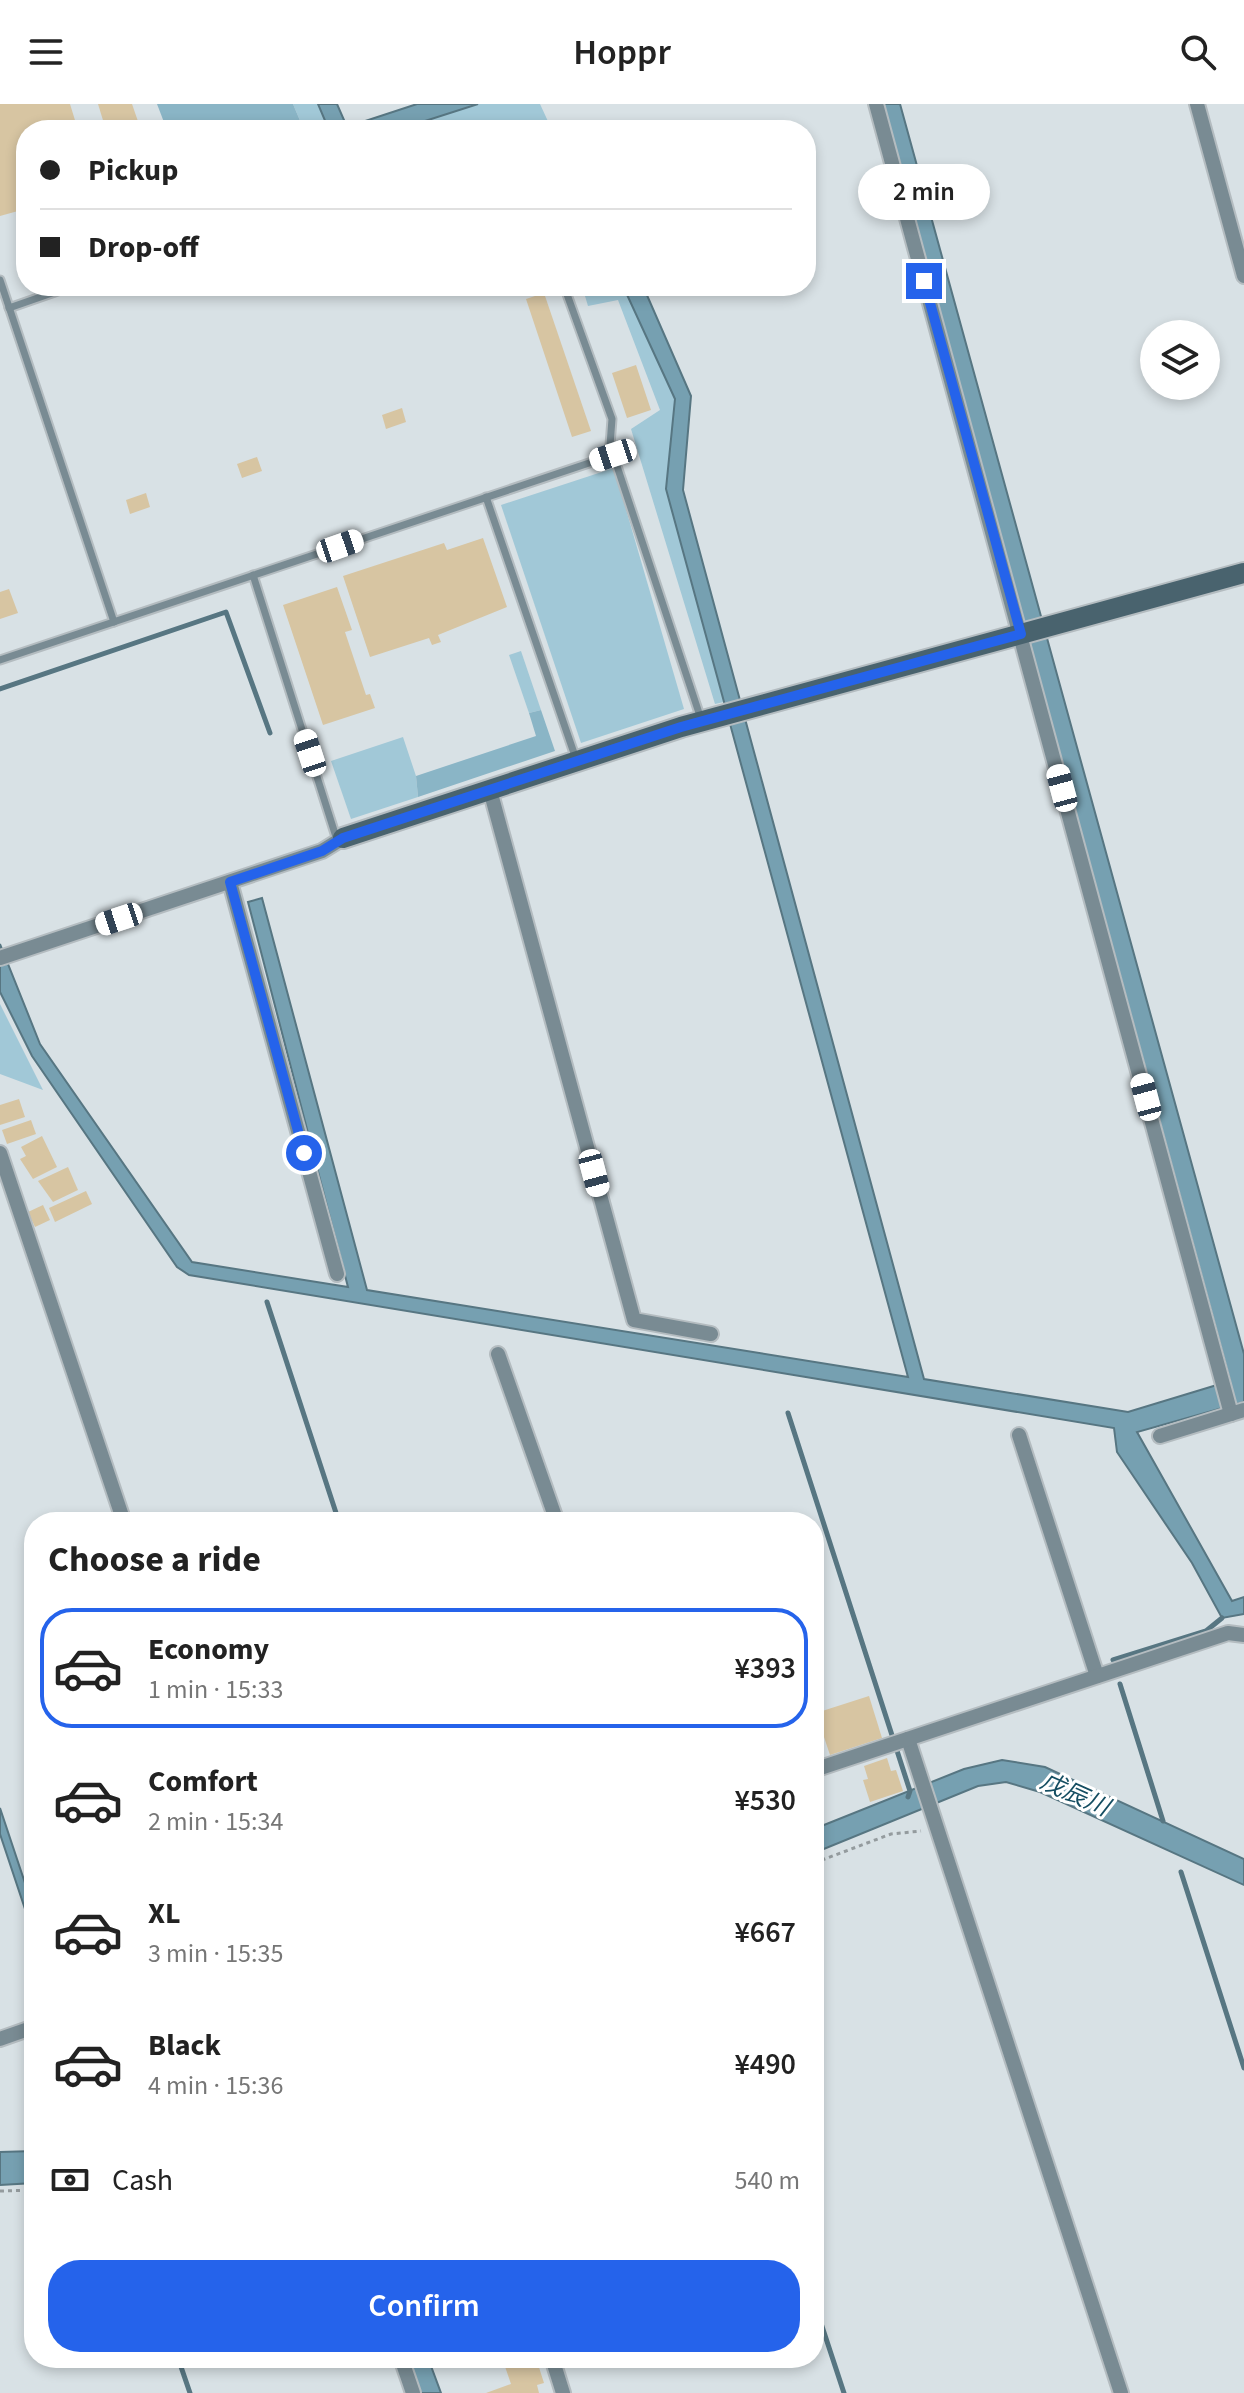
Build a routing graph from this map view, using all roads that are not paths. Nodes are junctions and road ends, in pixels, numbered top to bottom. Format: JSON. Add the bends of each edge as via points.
{"nodes":[{"id":1,"x":876,"y":104,"type":"edge"},
{"id":2,"x":1197,"y":104,"type":"edge"},
{"id":3,"x":1244,"y":276,"type":"edge"},
{"id":4,"x":0,"y":280,"type":"edge"},
{"id":5,"x":43,"y":296,"type":"edge"},
{"id":6,"x":568,"y":296,"type":"edge"},
{"id":7,"x":9,"y":308,"type":"junction"},
{"id":8,"x":613,"y":455,"type":"junction"},
{"id":9,"x":486,"y":497,"type":"junction"},
{"id":10,"x":1244,"y":573,"type":"edge"},
{"id":11,"x":253,"y":575,"type":"junction"},
{"id":12,"x":114,"y":622,"type":"junction"},
{"id":13,"x":1021,"y":634,"type":"junction"},
{"id":14,"x":0,"y":660,"type":"edge"},
{"id":15,"x":702,"y":721,"type":"junction"},
{"id":16,"x":577,"y":761,"type":"junction"},
{"id":17,"x":490,"y":790,"type":"junction"},
{"id":18,"x":341,"y":840,"type":"junction"},
{"id":19,"x":230,"y":882,"type":"junction"},
{"id":20,"x":4,"y":957,"type":"edge"},
{"id":21,"x":0,"y":1153,"type":"edge"},
{"id":22,"x":337,"y":1274,"type":"dead end"},
{"id":23,"x":711,"y":1334,"type":"dead end"},
{"id":24,"x":498,"y":1354,"type":"dead end"},
{"id":25,"x":1238,"y":1412,"type":"edge"},
{"id":26,"x":1019,"y":1435,"type":"dead end"},
{"id":27,"x":1160,"y":1436,"type":"dead end"},
{"id":28,"x":121,"y":1512,"type":"edge"},
{"id":29,"x":553,"y":1512,"type":"edge"},
{"id":30,"x":1244,"y":1635,"type":"edge"},
{"id":31,"x":1097,"y":1676,"type":"junction"},
{"id":32,"x":899,"y":1742,"type":"junction"},
{"id":33,"x":824,"y":1767,"type":"edge"},
{"id":34,"x":24,"y":2031,"type":"edge"},
{"id":35,"x":0,"y":2039,"type":"edge"},
{"id":36,"x":404,"y":2368,"type":"edge"},
{"id":37,"x":555,"y":2368,"type":"edge"},
{"id":38,"x":413,"y":2393,"type":"edge"},
{"id":39,"x":563,"y":2393,"type":"edge"},
{"id":40,"x":1121,"y":2393,"type":"edge"}],
"edges":[{"from":1,"to":13,"type":"street"},
{"from":2,"to":3,"type":"street"},
{"from":4,"to":7,"type":"lane"},
{"from":5,"to":7,"type":"lane"},
{"from":6,"to":8,"type":"lane","via":[[612,419]]},
{"from":7,"to":12,"type":"lane"},
{"from":8,"to":9,"type":"lane"},
{"from":8,"to":15,"type":"lane"},
{"from":9,"to":11,"type":"lane"},
{"from":9,"to":16,"type":"lane"},
{"from":10,"to":13,"type":"street"},
{"from":11,"to":12,"type":"lane"},
{"from":11,"to":18,"type":"lane"},
{"from":12,"to":14,"type":"lane"},
{"from":13,"to":15,"type":"street"},
{"from":13,"to":25,"type":"street","via":[[1221,1375]]},
{"from":15,"to":16,"type":"street"},
{"from":16,"to":17,"type":"street"},
{"from":17,"to":18,"type":"street"},
{"from":17,"to":23,"type":"street","via":[[634,1320]]},
{"from":18,"to":19,"type":"street"},
{"from":19,"to":20,"type":"street"},
{"from":19,"to":22,"type":"street"},
{"from":21,"to":28,"type":"street"},
{"from":24,"to":29,"type":"street"},
{"from":25,"to":27,"type":"street"},
{"from":26,"to":31,"type":"street"},
{"from":30,"to":31,"type":"street","via":[[1228,1633]]},
{"from":31,"to":32,"type":"street"},
{"from":32,"to":33,"type":"street"},
{"from":32,"to":40,"type":"street","via":[[920,1777]]},
{"from":34,"to":35,"type":"street"},
{"from":36,"to":38,"type":"street"},
{"from":37,"to":39,"type":"street"}]}
